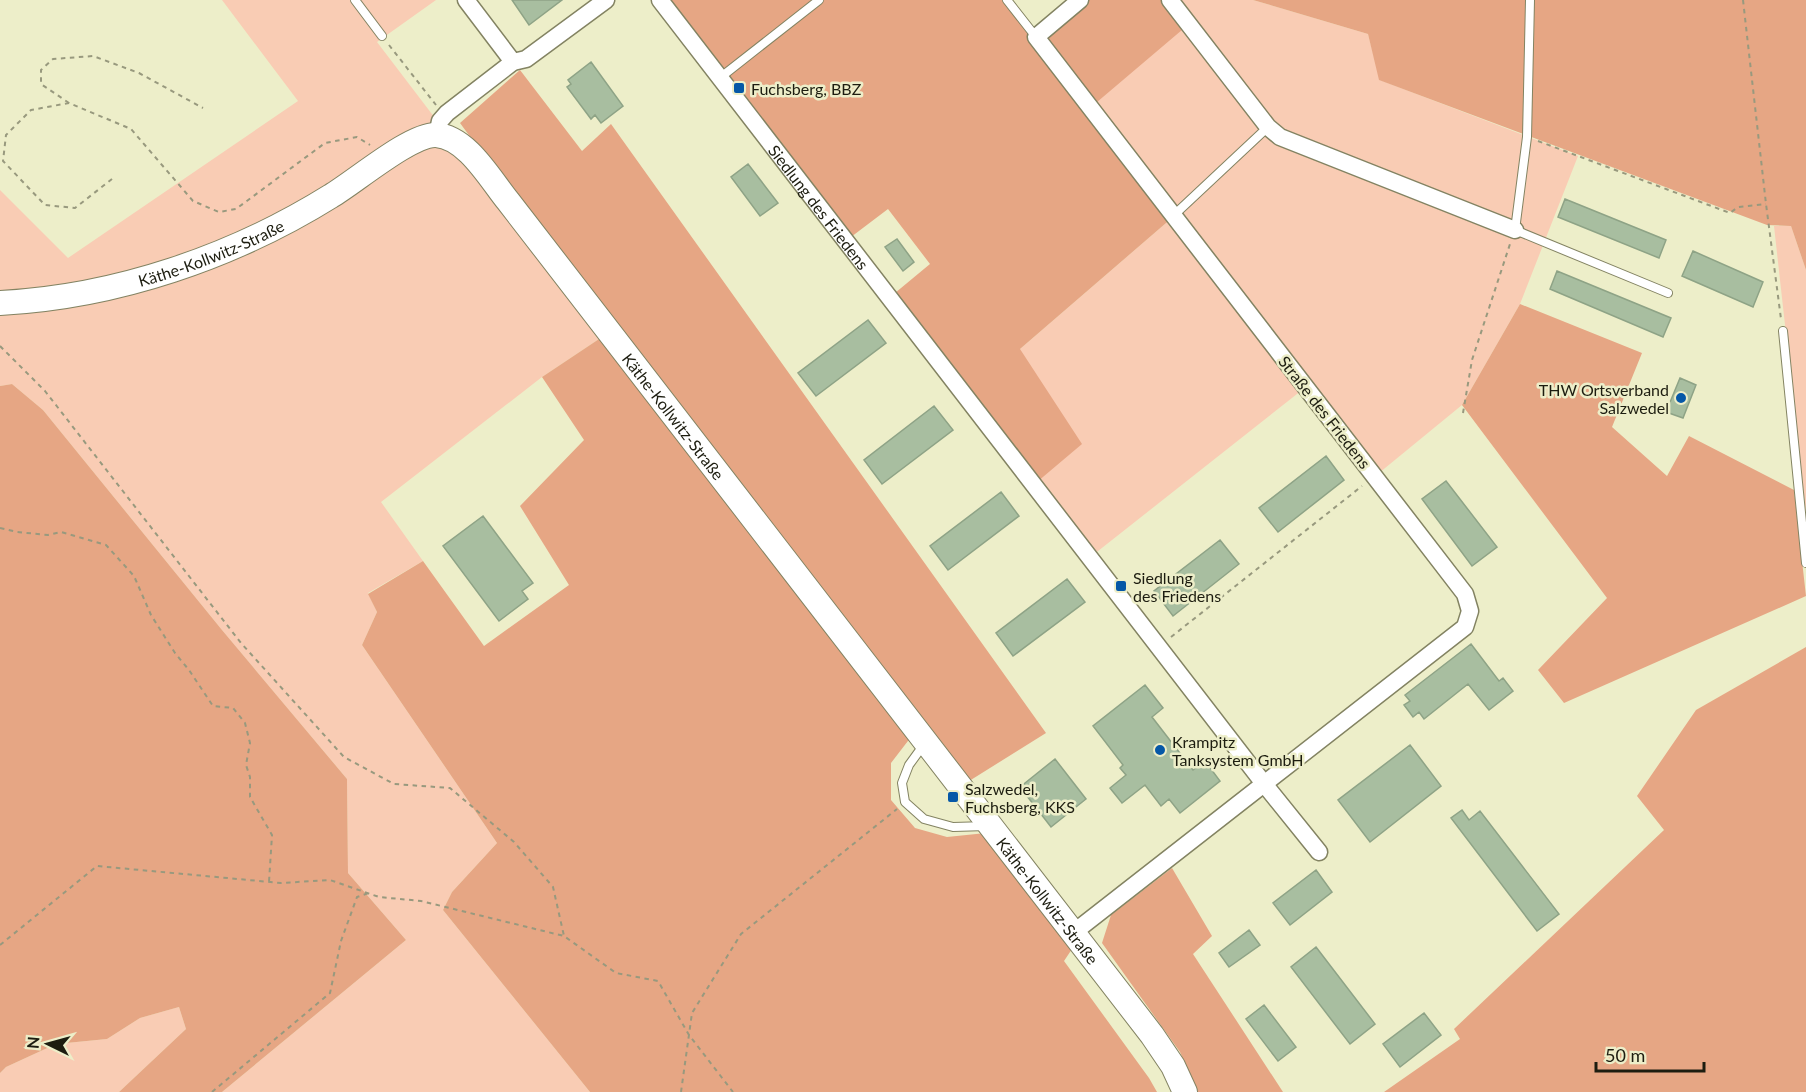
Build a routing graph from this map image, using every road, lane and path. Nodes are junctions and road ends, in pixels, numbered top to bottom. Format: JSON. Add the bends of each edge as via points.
{"nodes":[{"id":1,"x":355,"y":0,"type":"edge"},
{"id":2,"x":466,"y":0,"type":"edge"},
{"id":3,"x":606,"y":0,"type":"edge"},
{"id":4,"x":660,"y":0,"type":"edge"},
{"id":5,"x":819,"y":0,"type":"edge"},
{"id":6,"x":1007,"y":0,"type":"edge"},
{"id":7,"x":1080,"y":0,"type":"edge"},
{"id":8,"x":1170,"y":0,"type":"edge"},
{"id":9,"x":1530,"y":0,"type":"edge"},
{"id":10,"x":1743,"y":0,"type":"edge"},
{"id":11,"x":382,"y":36,"type":"joint"},
{"id":12,"x":1036,"y":37,"type":"junction"},
{"id":13,"x":513,"y":62,"type":"junction"},
{"id":14,"x":721,"y":77,"type":"junction"},
{"id":15,"x":69,"y":103,"type":"junction"},
{"id":16,"x":203,"y":108,"type":"dead end"},
{"id":17,"x":441,"y":126,"type":"junction"},
{"id":18,"x":1268,"y":128,"type":"junction"},
{"id":19,"x":1527,"y":137,"type":"junction"},
{"id":20,"x":384,"y":161,"type":"junction"},
{"id":21,"x":112,"y":178,"type":"dead end"},
{"id":22,"x":1766,"y":204,"type":"junction"},
{"id":23,"x":1173,"y":217,"type":"junction"},
{"id":24,"x":1515,"y":230,"type":"junction"},
{"id":25,"x":1668,"y":293,"type":"dead end"},
{"id":26,"x":0,"y":303,"type":"edge"},
{"id":27,"x":1783,"y":331,"type":"joint"},
{"id":28,"x":0,"y":346,"type":"edge"},
{"id":29,"x":1462,"y":413,"type":"dead end"},
{"id":30,"x":1374,"y":476,"type":"junction"},
{"id":31,"x":0,"y":528,"type":"edge"},
{"id":32,"x":1806,"y":563,"type":"edge"},
{"id":33,"x":1159,"y":646,"type":"junction"},
{"id":34,"x":926,"y":743,"type":"junction"},
{"id":35,"x":1265,"y":785,"type":"junction"},
{"id":36,"x":905,"y":802,"type":"junction"},
{"id":37,"x":990,"y":826,"type":"junction"},
{"id":38,"x":1319,"y":852,"type":"dead end"},
{"id":39,"x":269,"y":882,"type":"junction"},
{"id":40,"x":369,"y":893,"type":"junction"},
{"id":41,"x":1073,"y":933,"type":"junction"},
{"id":42,"x":564,"y":936,"type":"junction"},
{"id":43,"x":0,"y":945,"type":"edge"},
{"id":44,"x":689,"y":1035,"type":"junction"},
{"id":45,"x":212,"y":1092,"type":"edge"},
{"id":46,"x":681,"y":1092,"type":"edge"},
{"id":47,"x":734,"y":1092,"type":"edge"},
{"id":48,"x":1185,"y":1092,"type":"edge"}],
"edges":[{"from":1,"to":11,"type":"lane"},
{"from":2,"to":13,"type":"street"},
{"from":3,"to":13,"type":"street","via":[[526,59]]},
{"from":4,"to":14,"type":"street","name":"Siedlung des Friedens"},
{"from":5,"to":14,"type":"lane"},
{"from":6,"to":12,"type":"lane"},
{"from":7,"to":12,"type":"street"},
{"from":8,"to":18,"type":"street"},
{"from":9,"to":19,"type":"lane"},
{"from":10,"to":22,"type":"path"},
{"from":11,"to":17,"type":"path"},
{"from":12,"to":23,"type":"street","name":"Straße des Friedens"},
{"from":13,"to":17,"type":"street"},
{"from":14,"to":33,"type":"street","name":"Siedlung des Friedens"},
{"from":15,"to":16,"type":"path","via":[[41,84],[42,70],[52,59],[93,56],[139,73]]},
{"from":15,"to":20,"type":"path","via":[[131,129],[193,201],[219,212],[236,209],[325,143],[357,137],[375,148]]},
{"from":15,"to":21,"type":"path","via":[[31,110],[6,135],[3,161],[45,206],[75,208]]},
{"from":17,"to":20,"type":"main road","name":"Käthe-Kollwitz-Straße","via":[[409,142]]},
{"from":17,"to":34,"type":"main road","name":"Käthe-Kollwitz-Straße","via":[[486,173]]},
{"from":18,"to":23,"type":"lane"},
{"from":18,"to":24,"type":"street","via":[[1280,137]]},
{"from":19,"to":22,"type":"path","via":[[1730,213],[1738,207]]},
{"from":19,"to":24,"type":"lane"},
{"from":20,"to":26,"type":"main road","name":"Käthe-Kollwitz-Straße","via":[[287,222],[194,262],[90,291]]},
{"from":22,"to":27,"type":"path"},
{"from":23,"to":30,"type":"street","name":"Straße des Friedens"},
{"from":24,"to":25,"type":"lane"},
{"from":24,"to":29,"type":"path","via":[[1472,360]]},
{"from":27,"to":32,"type":"lane"},
{"from":28,"to":42,"type":"path","via":[[45,391],[241,643],[344,757],[394,784],[450,788],[514,842],[553,887]]},
{"from":30,"to":33,"type":"path"},
{"from":30,"to":35,"type":"street","name":"Straße des Friedens","via":[[1465,594],[1470,611],[1465,627]]},
{"from":31,"to":39,"type":"path","via":[[48,535],[61,532],[106,545],[134,576],[151,615],[213,706],[233,708],[245,723],[250,743],[246,765],[250,797],[272,835]]},
{"from":33,"to":35,"type":"street","name":"Siedlung des Friedens"},
{"from":34,"to":36,"type":"lane","via":[[909,765],[902,783]]},
{"from":34,"to":37,"type":"main road","name":"Käthe-Kollwitz-Straße"},
{"from":35,"to":38,"type":"street","name":"Siedlung des Friedens"},
{"from":35,"to":41,"type":"street"},
{"from":36,"to":37,"type":"lane","via":[[924,819],[953,827]]},
{"from":36,"to":44,"type":"path","via":[[741,934],[693,1013]]},
{"from":37,"to":41,"type":"main road","name":"Käthe-Kollwitz-Straße"},
{"from":39,"to":40,"type":"path","via":[[330,880]]},
{"from":39,"to":43,"type":"path","via":[[96,866]]},
{"from":40,"to":42,"type":"path","via":[[421,901]]},
{"from":40,"to":45,"type":"path","via":[[357,897],[341,941],[330,993]]},
{"from":41,"to":48,"type":"main road","name":"Käthe-Kollwitz-Straße","via":[[1152,1035]]},
{"from":42,"to":44,"type":"path","via":[[616,973],[658,981]]},
{"from":44,"to":46,"type":"path"},
{"from":44,"to":47,"type":"path"}]}
